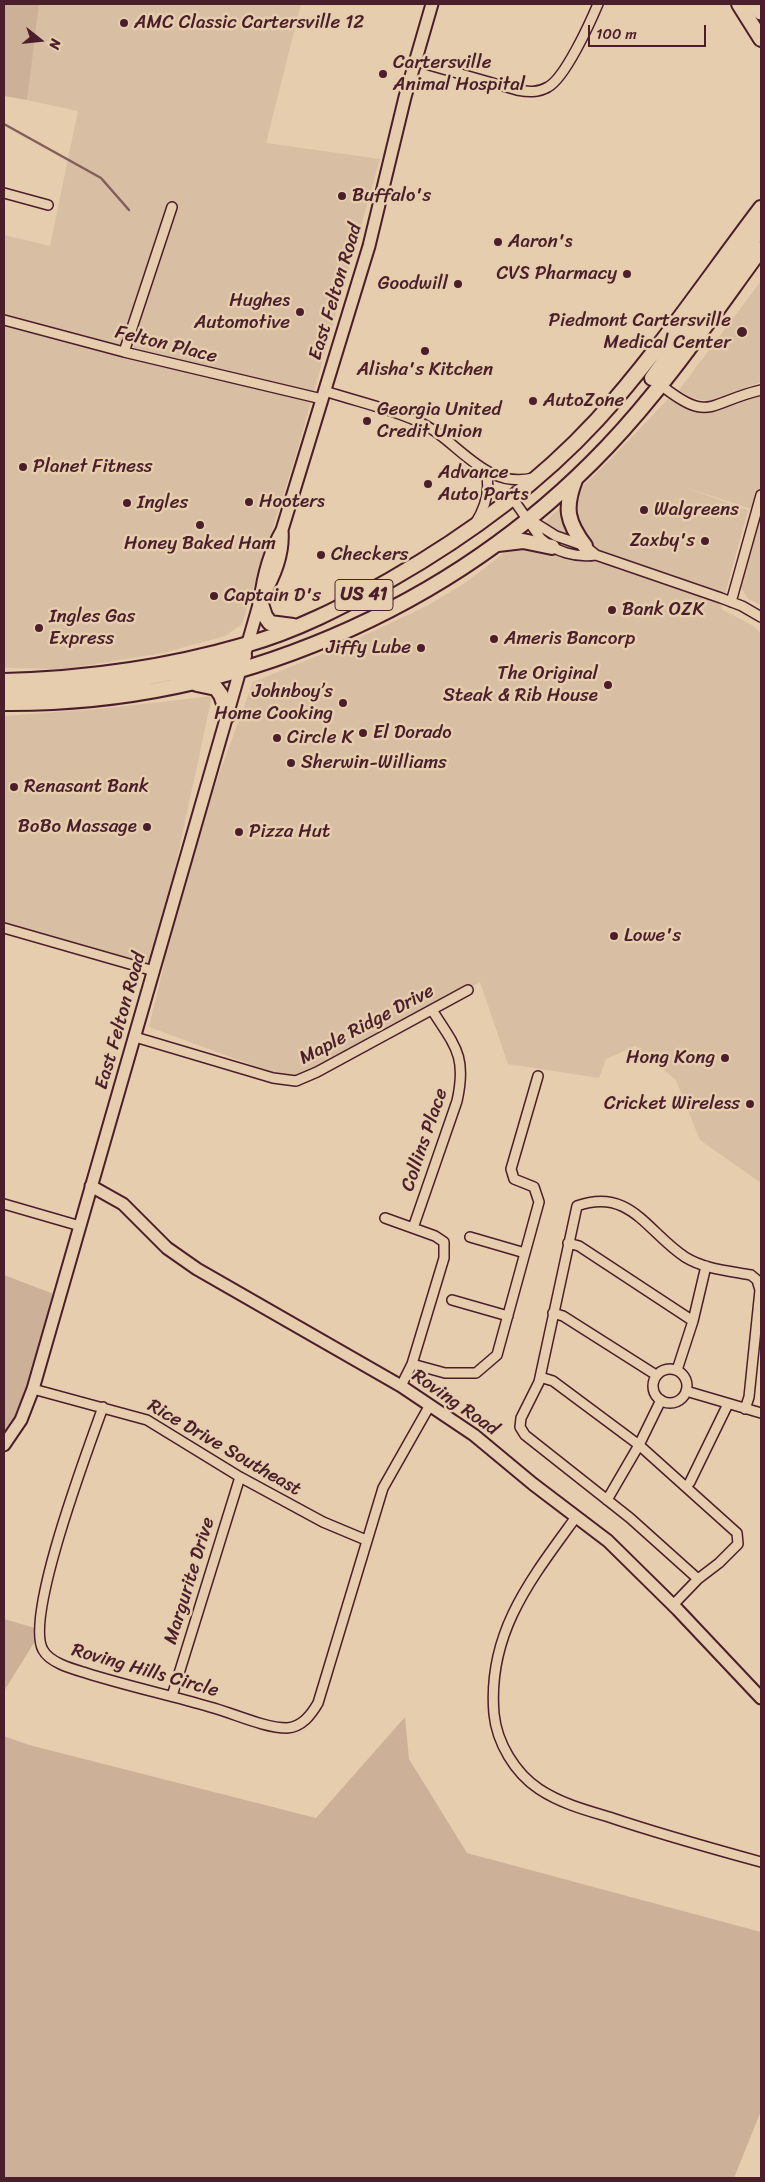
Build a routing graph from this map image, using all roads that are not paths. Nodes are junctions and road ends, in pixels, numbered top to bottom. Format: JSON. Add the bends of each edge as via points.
{"nodes":[{"id":1,"x":432,"y":4,"type":"edge"},
{"id":2,"x":598,"y":4,"type":"edge"},
{"id":3,"x":738,"y":4,"type":"edge"},
{"id":4,"x":754,"y":4,"type":"edge"},
{"id":5,"x":761,"y":12,"type":"edge"},
{"id":6,"x":761,"y":39,"type":"edge"},
{"id":7,"x":415,"y":61,"type":"junction"},
{"id":8,"x":4,"y":193,"type":"edge"},
{"id":9,"x":48,"y":205,"type":"dead end"},
{"id":10,"x":172,"y":207,"type":"dead end"},
{"id":11,"x":761,"y":208,"type":"edge"},
{"id":12,"x":761,"y":228,"type":"edge"},
{"id":13,"x":761,"y":249,"type":"edge"},
{"id":14,"x":4,"y":320,"type":"edge"},
{"id":15,"x":124,"y":352,"type":"junction"},
{"id":16,"x":641,"y":368,"type":"junction"},
{"id":17,"x":657,"y":382,"type":"junction"},
{"id":18,"x":761,"y":390,"type":"edge"},
{"id":19,"x":323,"y":395,"type":"junction"},
{"id":20,"x":486,"y":472,"type":"junction"},
{"id":21,"x":539,"y":477,"type":"junction"},
{"id":22,"x":576,"y":478,"type":"junction"},
{"id":23,"x":761,"y":495,"type":"edge"},
{"id":24,"x":513,"y":499,"type":"junction"},
{"id":25,"x":529,"y":519,"type":"junction"},
{"id":26,"x":472,"y":529,"type":"junction"},
{"id":27,"x":495,"y":545,"type":"junction"},
{"id":28,"x":552,"y":548,"type":"junction"},
{"id":29,"x":590,"y":550,"type":"junction"},
{"id":30,"x":260,"y":601,"type":"junction"},
{"id":31,"x":730,"y":602,"type":"junction"},
{"id":32,"x":761,"y":617,"type":"edge"},
{"id":33,"x":299,"y":626,"type":"junction"},
{"id":34,"x":244,"y":657,"type":"junction"},
{"id":35,"x":4,"y":681,"type":"edge"},
{"id":36,"x":186,"y":683,"type":"junction"},
{"id":37,"x":4,"y":693,"type":"edge"},
{"id":38,"x":4,"y":703,"type":"edge"},
{"id":39,"x":228,"y":715,"type":"junction"},
{"id":40,"x":4,"y":928,"type":"edge"},
{"id":41,"x":154,"y":971,"type":"junction"},
{"id":42,"x":468,"y":990,"type":"dead end"},
{"id":43,"x":432,"y":1010,"type":"junction"},
{"id":44,"x":135,"y":1037,"type":"junction"},
{"id":45,"x":538,"y":1076,"type":"dead end"},
{"id":46,"x":92,"y":1186,"type":"junction"},
{"id":47,"x":4,"y":1204,"type":"edge"},
{"id":48,"x":385,"y":1218,"type":"dead end"},
{"id":49,"x":80,"y":1226,"type":"junction"},
{"id":50,"x":413,"y":1228,"type":"junction"},
{"id":51,"x":470,"y":1237,"type":"dead end"},
{"id":52,"x":568,"y":1243,"type":"junction"},
{"id":53,"x":525,"y":1253,"type":"junction"},
{"id":54,"x":706,"y":1266,"type":"junction"},
{"id":55,"x":452,"y":1300,"type":"dead end"},
{"id":56,"x":553,"y":1314,"type":"junction"},
{"id":57,"x":508,"y":1316,"type":"junction"},
{"id":58,"x":693,"y":1320,"type":"junction"},
{"id":59,"x":412,"y":1364,"type":"junction"},
{"id":60,"x":677,"y":1370,"type":"junction"},
{"id":61,"x":656,"y":1375,"type":"junction"},
{"id":62,"x":540,"y":1377,"type":"junction"},
{"id":63,"x":401,"y":1386,"type":"junction"},
{"id":64,"x":33,"y":1389,"type":"junction"},
{"id":65,"x":686,"y":1391,"type":"junction"},
{"id":66,"x":661,"y":1400,"type":"junction"},
{"id":67,"x":728,"y":1404,"type":"junction"},
{"id":68,"x":430,"y":1405,"type":"junction"},
{"id":69,"x":103,"y":1407,"type":"junction"},
{"id":70,"x":748,"y":1410,"type":"junction"},
{"id":71,"x":761,"y":1413,"type":"edge"},
{"id":72,"x":761,"y":1419,"type":"edge"},
{"id":73,"x":4,"y":1445,"type":"edge"},
{"id":74,"x":639,"y":1445,"type":"junction"},
{"id":75,"x":240,"y":1477,"type":"junction"},
{"id":76,"x":686,"y":1487,"type":"junction"},
{"id":77,"x":607,"y":1500,"type":"junction"},
{"id":78,"x":576,"y":1517,"type":"junction"},
{"id":79,"x":366,"y":1540,"type":"junction"},
{"id":80,"x":698,"y":1579,"type":"junction"},
{"id":81,"x":673,"y":1605,"type":"junction"},
{"id":82,"x":172,"y":1696,"type":"junction"},
{"id":83,"x":761,"y":1698,"type":"edge"},
{"id":84,"x":761,"y":1862,"type":"edge"}],
"edges":[{"from":1,"to":7,"type":"street","name":"East Felton Road"},
{"from":2,"to":7,"type":"street","via":[[562,73],[541,90],[518,90]]},
{"from":3,"to":6,"type":"main road"},
{"from":4,"to":5,"type":"highway"},
{"from":7,"to":19,"type":"street","name":"East Felton Road","via":[[369,246]]},
{"from":8,"to":9,"type":"street"},
{"from":10,"to":15,"type":"street"},
{"from":11,"to":16,"type":"main road","number":"US 41"},
{"from":12,"to":17,"type":"main road"},
{"from":13,"to":17,"type":"main road","number":"US 41"},
{"from":14,"to":15,"type":"street","name":"Felton Place"},
{"from":15,"to":19,"type":"street","name":"Felton Place"},
{"from":16,"to":17,"type":"street"},
{"from":16,"to":21,"type":"main road","number":"US 41","via":[[596,420]]},
{"from":17,"to":18,"type":"street","via":[[682,402],[706,408]]},
{"from":17,"to":22,"type":"main road","number":"US 41","via":[[618,436]]},
{"from":19,"to":20,"type":"street","name":"Felton Place","via":[[418,421]]},
{"from":19,"to":30,"type":"street","name":"East Felton Road","via":[[282,530],[283,544],[273,580]]},
{"from":20,"to":21,"type":"street","name":"Felton Place","via":[[505,479]]},
{"from":20,"to":26,"type":"street","via":[[487,494]]},
{"from":21,"to":24,"type":"main road","number":"US 41"},
{"from":22,"to":25,"type":"main road","number":"US 41"},
{"from":22,"to":29,"type":"main road","via":[[568,500],[571,525]]},
{"from":23,"to":31,"type":"street"},
{"from":24,"to":25,"type":"street"},
{"from":24,"to":26,"type":"main road","number":"US 41"},
{"from":25,"to":27,"type":"main road","number":"US 41"},
{"from":25,"to":28,"type":"street","via":[[541,539]]},
{"from":25,"to":29,"type":"street","via":[[556,536]]},
{"from":26,"to":33,"type":"main road","number":"US 41","via":[[358,598]]},
{"from":27,"to":28,"type":"main road","via":[[523,541]]},
{"from":27,"to":34,"type":"main road","number":"US 41","via":[[372,620],[323,642]]},
{"from":28,"to":29,"type":"street","via":[[582,558]]},
{"from":29,"to":31,"type":"street"},
{"from":30,"to":33,"type":"main road","via":[[270,623]]},
{"from":30,"to":34,"type":"street","name":"East Felton Road"},
{"from":31,"to":32,"type":"street"},
{"from":33,"to":34,"type":"main road","number":"US 41"},
{"from":34,"to":35,"type":"main road","number":"US 41","via":[[108,674]]},
{"from":34,"to":36,"type":"main road","number":"US 41"},
{"from":34,"to":37,"type":"main road","via":[[112,684]]},
{"from":34,"to":39,"type":"street","name":"East Felton Road"},
{"from":36,"to":38,"type":"main road","number":"US 41","via":[[97,698]]},
{"from":36,"to":39,"type":"main road","via":[[216,688],[222,695]]},
{"from":39,"to":41,"type":"street","name":"East Felton Road"},
{"from":40,"to":41,"type":"street"},
{"from":41,"to":44,"type":"street","name":"East Felton Road"},
{"from":42,"to":43,"type":"street","name":"Maple Ridge Drive"},
{"from":43,"to":44,"type":"street","name":"Maple Ridge Drive","via":[[296,1081],[273,1078]]},
{"from":43,"to":50,"type":"street","name":"Collins Place","via":[[458,1051],[462,1080]]},
{"from":44,"to":46,"type":"street","name":"East Felton Road"},
{"from":45,"to":53,"type":"street","via":[[511,1169],[514,1179],[534,1187],[539,1202]]},
{"from":46,"to":49,"type":"street","name":"East Felton Road"},
{"from":46,"to":63,"type":"street","name":"Roving Road","via":[[122,1204],[167,1248],[197,1269]]},
{"from":47,"to":49,"type":"street"},
{"from":48,"to":50,"type":"street"},
{"from":49,"to":64,"type":"street","name":"East Felton Road"},
{"from":50,"to":59,"type":"street","via":[[444,1242],[444,1258]]},
{"from":51,"to":53,"type":"street"},
{"from":52,"to":54,"type":"street","via":[[576,1206],[603,1201],[638,1215],[668,1244]]},
{"from":52,"to":56,"type":"street"},
{"from":52,"to":58,"type":"street","via":[[579,1246]]},
{"from":53,"to":57,"type":"street"},
{"from":54,"to":58,"type":"street"},
{"from":54,"to":70,"type":"street","via":[[751,1275],[757,1280],[760,1290]]},
{"from":55,"to":57,"type":"street"},
{"from":56,"to":61,"type":"street","via":[[563,1316]]},
{"from":56,"to":62,"type":"street"},
{"from":57,"to":59,"type":"street","via":[[497,1355],[476,1373],[445,1374]]},
{"from":58,"to":60,"type":"street"},
{"from":59,"to":63,"type":"street"},
{"from":60,"to":61,"type":"street","via":[[666,1369]]},
{"from":60,"to":65,"type":"street","via":[[685,1378]]},
{"from":61,"to":66,"type":"street","via":[[653,1386]]},
{"from":62,"to":74,"type":"street","via":[[553,1381]]},
{"from":62,"to":77,"type":"street","via":[[520,1427],[525,1435]]},
{"from":63,"to":68,"type":"street","name":"Roving Road"},
{"from":64,"to":69,"type":"street","name":"Rice Drive Southeast"},
{"from":64,"to":73,"type":"street","name":"East Felton Road","via":[[21,1420]]},
{"from":65,"to":66,"type":"street","via":[[677,1402]]},
{"from":65,"to":67,"type":"street"},
{"from":66,"to":74,"type":"street"},
{"from":67,"to":70,"type":"street"},
{"from":67,"to":76,"type":"street"},
{"from":68,"to":78,"type":"street","name":"Roving Road","via":[[474,1435]]},
{"from":68,"to":79,"type":"street","name":"Roving Hills Circle","via":[[383,1488]]},
{"from":69,"to":75,"type":"street","name":"Rice Drive Southeast","via":[[147,1420]]},
{"from":69,"to":82,"type":"street","name":"Roving Hills Circle","via":[[62,1524],[39,1619],[39,1640],[47,1655],[62,1664]]},
{"from":70,"to":71,"type":"street"},
{"from":70,"to":72,"type":"street"},
{"from":74,"to":76,"type":"street"},
{"from":74,"to":77,"type":"street"},
{"from":75,"to":79,"type":"street","name":"Rice Drive Southeast","via":[[323,1522]]},
{"from":75,"to":82,"type":"street","name":"Margurite Drive"},
{"from":76,"to":80,"type":"street","via":[[737,1533],[738,1544]]},
{"from":77,"to":80,"type":"street"},
{"from":78,"to":81,"type":"street","name":"Roving Road","via":[[608,1542]]},
{"from":78,"to":84,"type":"street","via":[[527,1587],[502,1638],[494,1670],[493,1703],[497,1732],[503,1746],[521,1772],[535,1786],[555,1798],[644,1829]]},
{"from":79,"to":82,"type":"street","name":"Roving Hills Circle","via":[[322,1691],[313,1711],[300,1724],[276,1726]]},
{"from":80,"to":81,"type":"street"},
{"from":81,"to":83,"type":"street","name":"Roving Road"}]}
